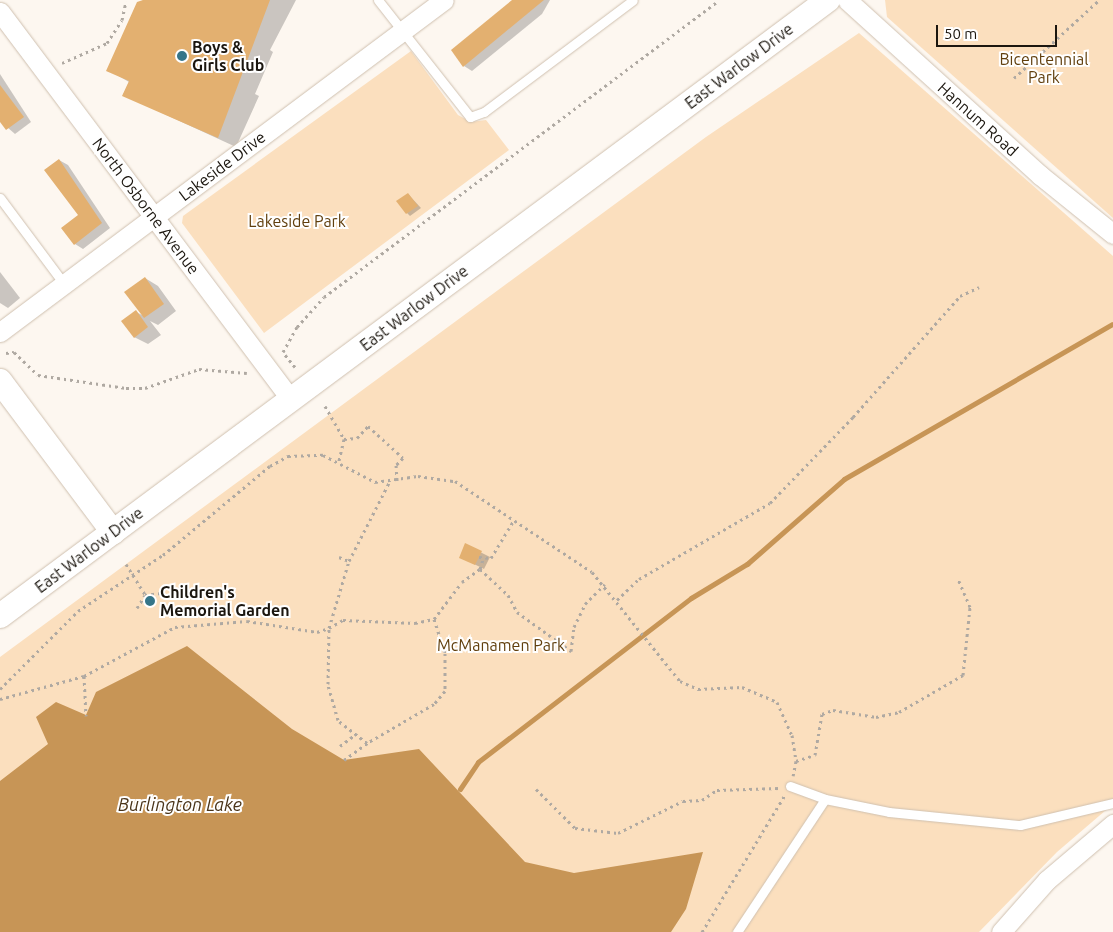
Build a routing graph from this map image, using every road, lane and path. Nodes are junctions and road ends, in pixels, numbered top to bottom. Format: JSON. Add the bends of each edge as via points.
{"nodes":[{"id":1,"x":378,"y":0,"type":"edge"},
{"id":2,"x":444,"y":0,"type":"edge"},
{"id":3,"x":633,"y":0,"type":"edge"},
{"id":4,"x":719,"y":0,"type":"edge"},
{"id":5,"x":828,"y":0,"type":"edge"},
{"id":6,"x":846,"y":0,"type":"edge"},
{"id":7,"x":1099,"y":0,"type":"edge"},
{"id":8,"x":126,"y":1,"type":"edge"},
{"id":9,"x":0,"y":12,"type":"edge"},
{"id":10,"x":402,"y":32,"type":"junction"},
{"id":11,"x":62,"y":62,"type":"dead end"},
{"id":12,"x":1014,"y":78,"type":"dead end"},
{"id":13,"x":0,"y":198,"type":"edge"},
{"id":14,"x":154,"y":217,"type":"junction"},
{"id":15,"x":1113,"y":234,"type":"edge"},
{"id":16,"x":64,"y":284,"type":"junction"},
{"id":17,"x":979,"y":287,"type":"dead end"},
{"id":18,"x":0,"y":332,"type":"edge"},
{"id":19,"x":6,"y":353,"type":"dead end"},
{"id":20,"x":295,"y":367,"type":"dead end"},
{"id":21,"x":247,"y":373,"type":"dead end"},
{"id":22,"x":0,"y":380,"type":"edge"},
{"id":23,"x":291,"y":400,"type":"junction"},
{"id":24,"x":325,"y":406,"type":"dead end"},
{"id":25,"x":344,"y":439,"type":"junction"},
{"id":26,"x":338,"y":461,"type":"junction"},
{"id":27,"x":397,"y":481,"type":"junction"},
{"id":28,"x":389,"y":483,"type":"junction"},
{"id":29,"x":514,"y":520,"type":"junction"},
{"id":30,"x":113,"y":532,"type":"junction"},
{"id":31,"x":339,"y":557,"type":"dead end"},
{"id":32,"x":349,"y":561,"type":"junction"},
{"id":33,"x":126,"y":564,"type":"dead end"},
{"id":34,"x":480,"y":569,"type":"junction"},
{"id":35,"x":132,"y":575,"type":"junction"},
{"id":36,"x":958,"y":579,"type":"dead end"},
{"id":37,"x":605,"y":584,"type":"junction"},
{"id":38,"x":161,"y":593,"type":"dead end"},
{"id":39,"x":146,"y":595,"type":"junction"},
{"id":40,"x":617,"y":600,"type":"junction"},
{"id":41,"x":151,"y":604,"type":"dead end"},
{"id":42,"x":137,"y":608,"type":"dead end"},
{"id":43,"x":0,"y":616,"type":"edge"},
{"id":44,"x":434,"y":619,"type":"junction"},
{"id":45,"x":329,"y":628,"type":"junction"},
{"id":46,"x":84,"y":676,"type":"junction"},
{"id":47,"x":0,"y":689,"type":"edge"},
{"id":48,"x":0,"y":699,"type":"edge"},
{"id":49,"x":86,"y":716,"type":"dead end"},
{"id":50,"x":356,"y":734,"type":"junction"},
{"id":51,"x":367,"y":743,"type":"junction"},
{"id":52,"x":340,"y":746,"type":"dead end"},
{"id":53,"x":344,"y":760,"type":"dead end"},
{"id":54,"x":796,"y":761,"type":"junction"},
{"id":55,"x":790,"y":786,"type":"junction"},
{"id":56,"x":536,"y":789,"type":"dead end"},
{"id":57,"x":825,"y":799,"type":"junction"},
{"id":58,"x":1113,"y":803,"type":"edge"},
{"id":59,"x":1113,"y":824,"type":"edge"},
{"id":60,"x":702,"y":932,"type":"edge"},
{"id":61,"x":738,"y":932,"type":"edge"},
{"id":62,"x":1002,"y":932,"type":"edge"}],
"edges":[{"from":1,"to":10,"type":"lane"},
{"from":2,"to":10,"type":"street","name":"Lakeside Drive"},
{"from":3,"to":10,"type":"lane","via":[[484,112],[470,117]]},
{"from":4,"to":20,"type":"path","via":[[324,297],[297,327],[283,352]]},
{"from":5,"to":23,"type":"street","name":"East Warlow Drive"},
{"from":6,"to":15,"type":"street","name":"Hannum Road","via":[[1040,175]]},
{"from":7,"to":12,"type":"path"},
{"from":8,"to":11,"type":"path","via":[[122,20],[107,43]]},
{"from":9,"to":14,"type":"street","name":"North Osborne Avenue"},
{"from":10,"to":14,"type":"street","name":"Lakeside Drive"},
{"from":13,"to":16,"type":"lane"},
{"from":14,"to":16,"type":"street","name":"Lakeside Drive"},
{"from":14,"to":23,"type":"street","name":"North Osborne Avenue"},
{"from":16,"to":18,"type":"street","name":"Lakeside Drive"},
{"from":17,"to":40,"type":"path","via":[[960,296],[853,417],[770,503],[639,579]]},
{"from":19,"to":21,"type":"path","via":[[14,352],[38,375],[126,388],[145,388],[200,369]]},
{"from":22,"to":30,"type":"street"},
{"from":23,"to":30,"type":"street","name":"East Warlow Drive"},
{"from":24,"to":25,"type":"path"},
{"from":25,"to":26,"type":"path"},
{"from":25,"to":27,"type":"path","via":[[357,438],[368,426],[403,458],[396,464]]},
{"from":26,"to":28,"type":"path","via":[[375,482]]},
{"from":26,"to":35,"type":"path","via":[[323,455],[288,456]]},
{"from":27,"to":28,"type":"path"},
{"from":27,"to":29,"type":"path","via":[[418,476],[455,481]]},
{"from":28,"to":32,"type":"path"},
{"from":29,"to":34,"type":"path","via":[[491,558],[481,558]]},
{"from":29,"to":37,"type":"path"},
{"from":30,"to":43,"type":"street","name":"East Warlow Drive"},
{"from":31,"to":32,"type":"path"},
{"from":32,"to":45,"type":"path"},
{"from":33,"to":35,"type":"path"},
{"from":34,"to":37,"type":"path","via":[[495,581],[518,612],[571,651],[574,627],[585,604]]},
{"from":34,"to":44,"type":"path","via":[[462,582]]},
{"from":35,"to":39,"type":"path"},
{"from":35,"to":47,"type":"path","via":[[71,617]]},
{"from":36,"to":54,"type":"path","via":[[970,608],[963,676],[899,712],[876,717],[833,710],[822,714],[815,755]]},
{"from":37,"to":40,"type":"path"},
{"from":38,"to":39,"type":"path"},
{"from":39,"to":41,"type":"path"},
{"from":39,"to":42,"type":"path"},
{"from":40,"to":54,"type":"path","via":[[680,681],[698,688],[742,687],[777,702],[785,712]]},
{"from":44,"to":45,"type":"path","via":[[415,623],[343,620]]},
{"from":44,"to":51,"type":"path","via":[[446,653],[445,691],[434,704]]},
{"from":45,"to":46,"type":"path","via":[[317,632],[247,621],[175,627]]},
{"from":45,"to":50,"type":"path","via":[[328,684],[338,720]]},
{"from":46,"to":48,"type":"path"},
{"from":46,"to":49,"type":"path"},
{"from":50,"to":51,"type":"path"},
{"from":50,"to":52,"type":"path"},
{"from":51,"to":53,"type":"path"},
{"from":54,"to":55,"type":"path"},
{"from":55,"to":56,"type":"path","via":[[717,790],[702,800],[683,801],[618,833],[575,828]]},
{"from":55,"to":57,"type":"lane"},
{"from":55,"to":60,"type":"path"},
{"from":57,"to":58,"type":"lane","via":[[948,821],[1020,825]]},
{"from":57,"to":61,"type":"lane"},
{"from":59,"to":62,"type":"street","via":[[1047,880]]}]}
